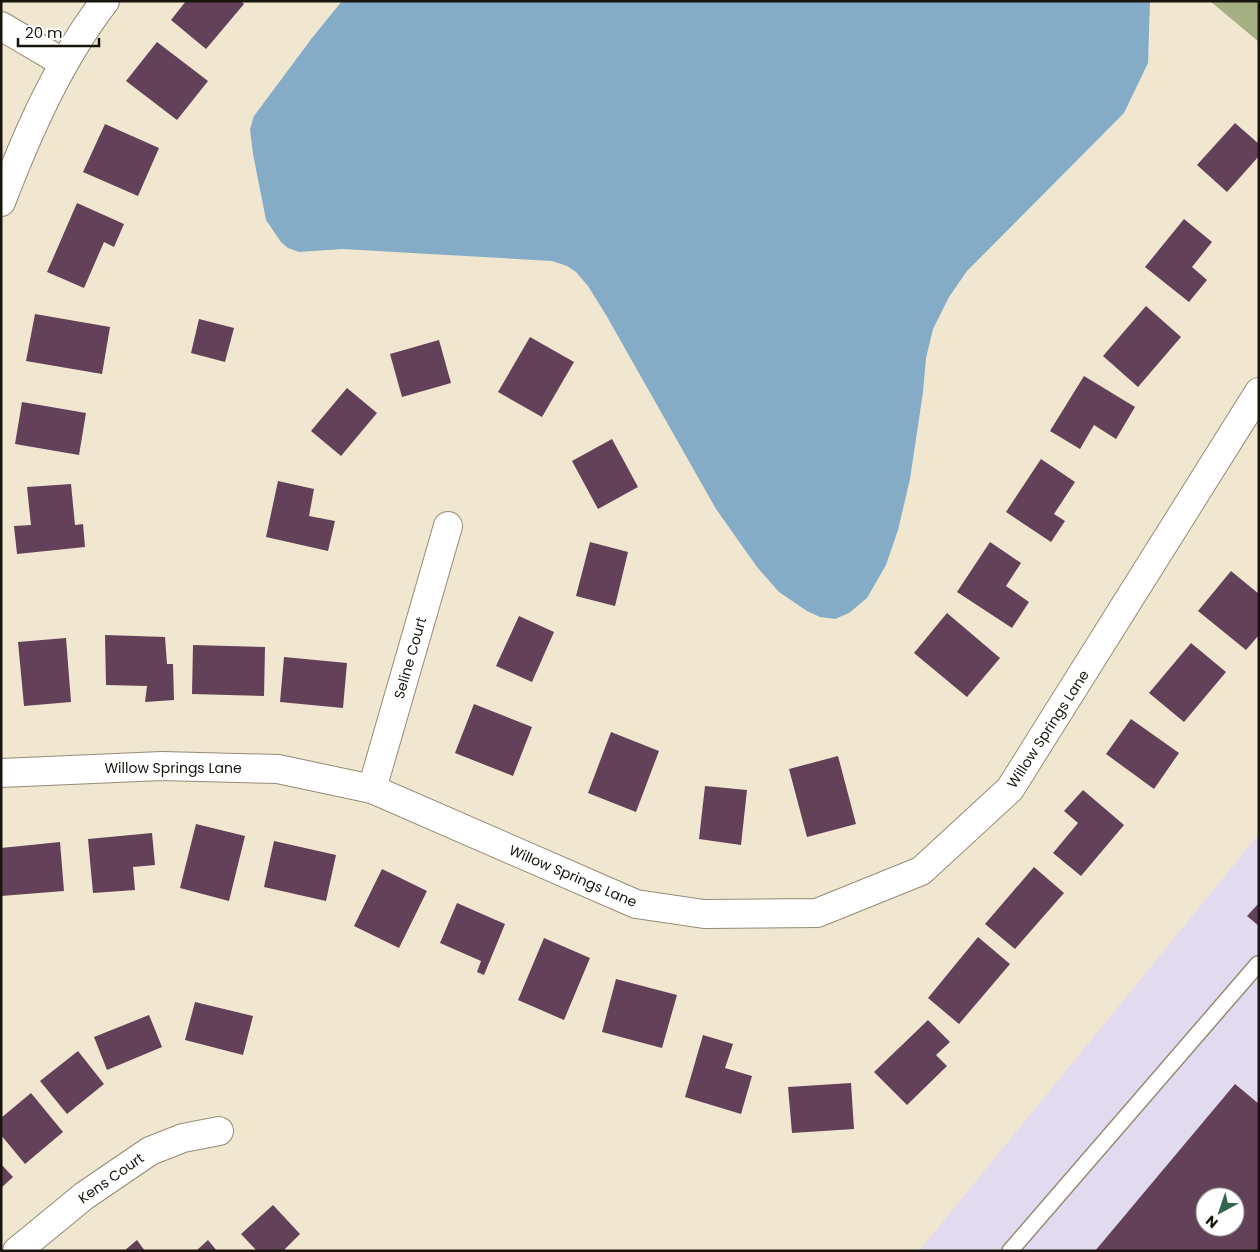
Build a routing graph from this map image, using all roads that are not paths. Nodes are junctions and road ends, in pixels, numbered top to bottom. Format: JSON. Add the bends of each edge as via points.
{"nodes":[{"id":1,"x":105,"y":1,"type":"edge"},
{"id":2,"x":1,"y":26,"type":"edge"},
{"id":3,"x":64,"y":63,"type":"junction"},
{"id":4,"x":1,"y":202,"type":"edge"},
{"id":5,"x":1259,"y":392,"type":"edge"},
{"id":6,"x":448,"y":526,"type":"dead end"},
{"id":7,"x":1,"y":773,"type":"edge"},
{"id":8,"x":372,"y":790,"type":"junction"},
{"id":9,"x":1259,"y":965,"type":"edge"},
{"id":10,"x":220,"y":1131,"type":"dead end"},
{"id":11,"x":17,"y":1251,"type":"edge"},
{"id":12,"x":1010,"y":1251,"type":"edge"}],
"edges":[{"from":1,"to":3,"type":"street"},
{"from":2,"to":3,"type":"street"},
{"from":3,"to":4,"type":"street","via":[[24,143]]},
{"from":5,"to":8,"type":"street","name":"Willow Springs Lane","via":[[1010,789],[921,871],[818,913],[704,914],[636,904]]},
{"from":6,"to":8,"type":"street","name":"Seline Court"},
{"from":7,"to":8,"type":"street","name":"Willow Springs Lane","via":[[162,766],[278,769]]},
{"from":9,"to":12,"type":"lane"},
{"from":10,"to":11,"type":"street","name":"Kens Court","via":[[182,1138],[150,1151],[84,1196]]}]}
